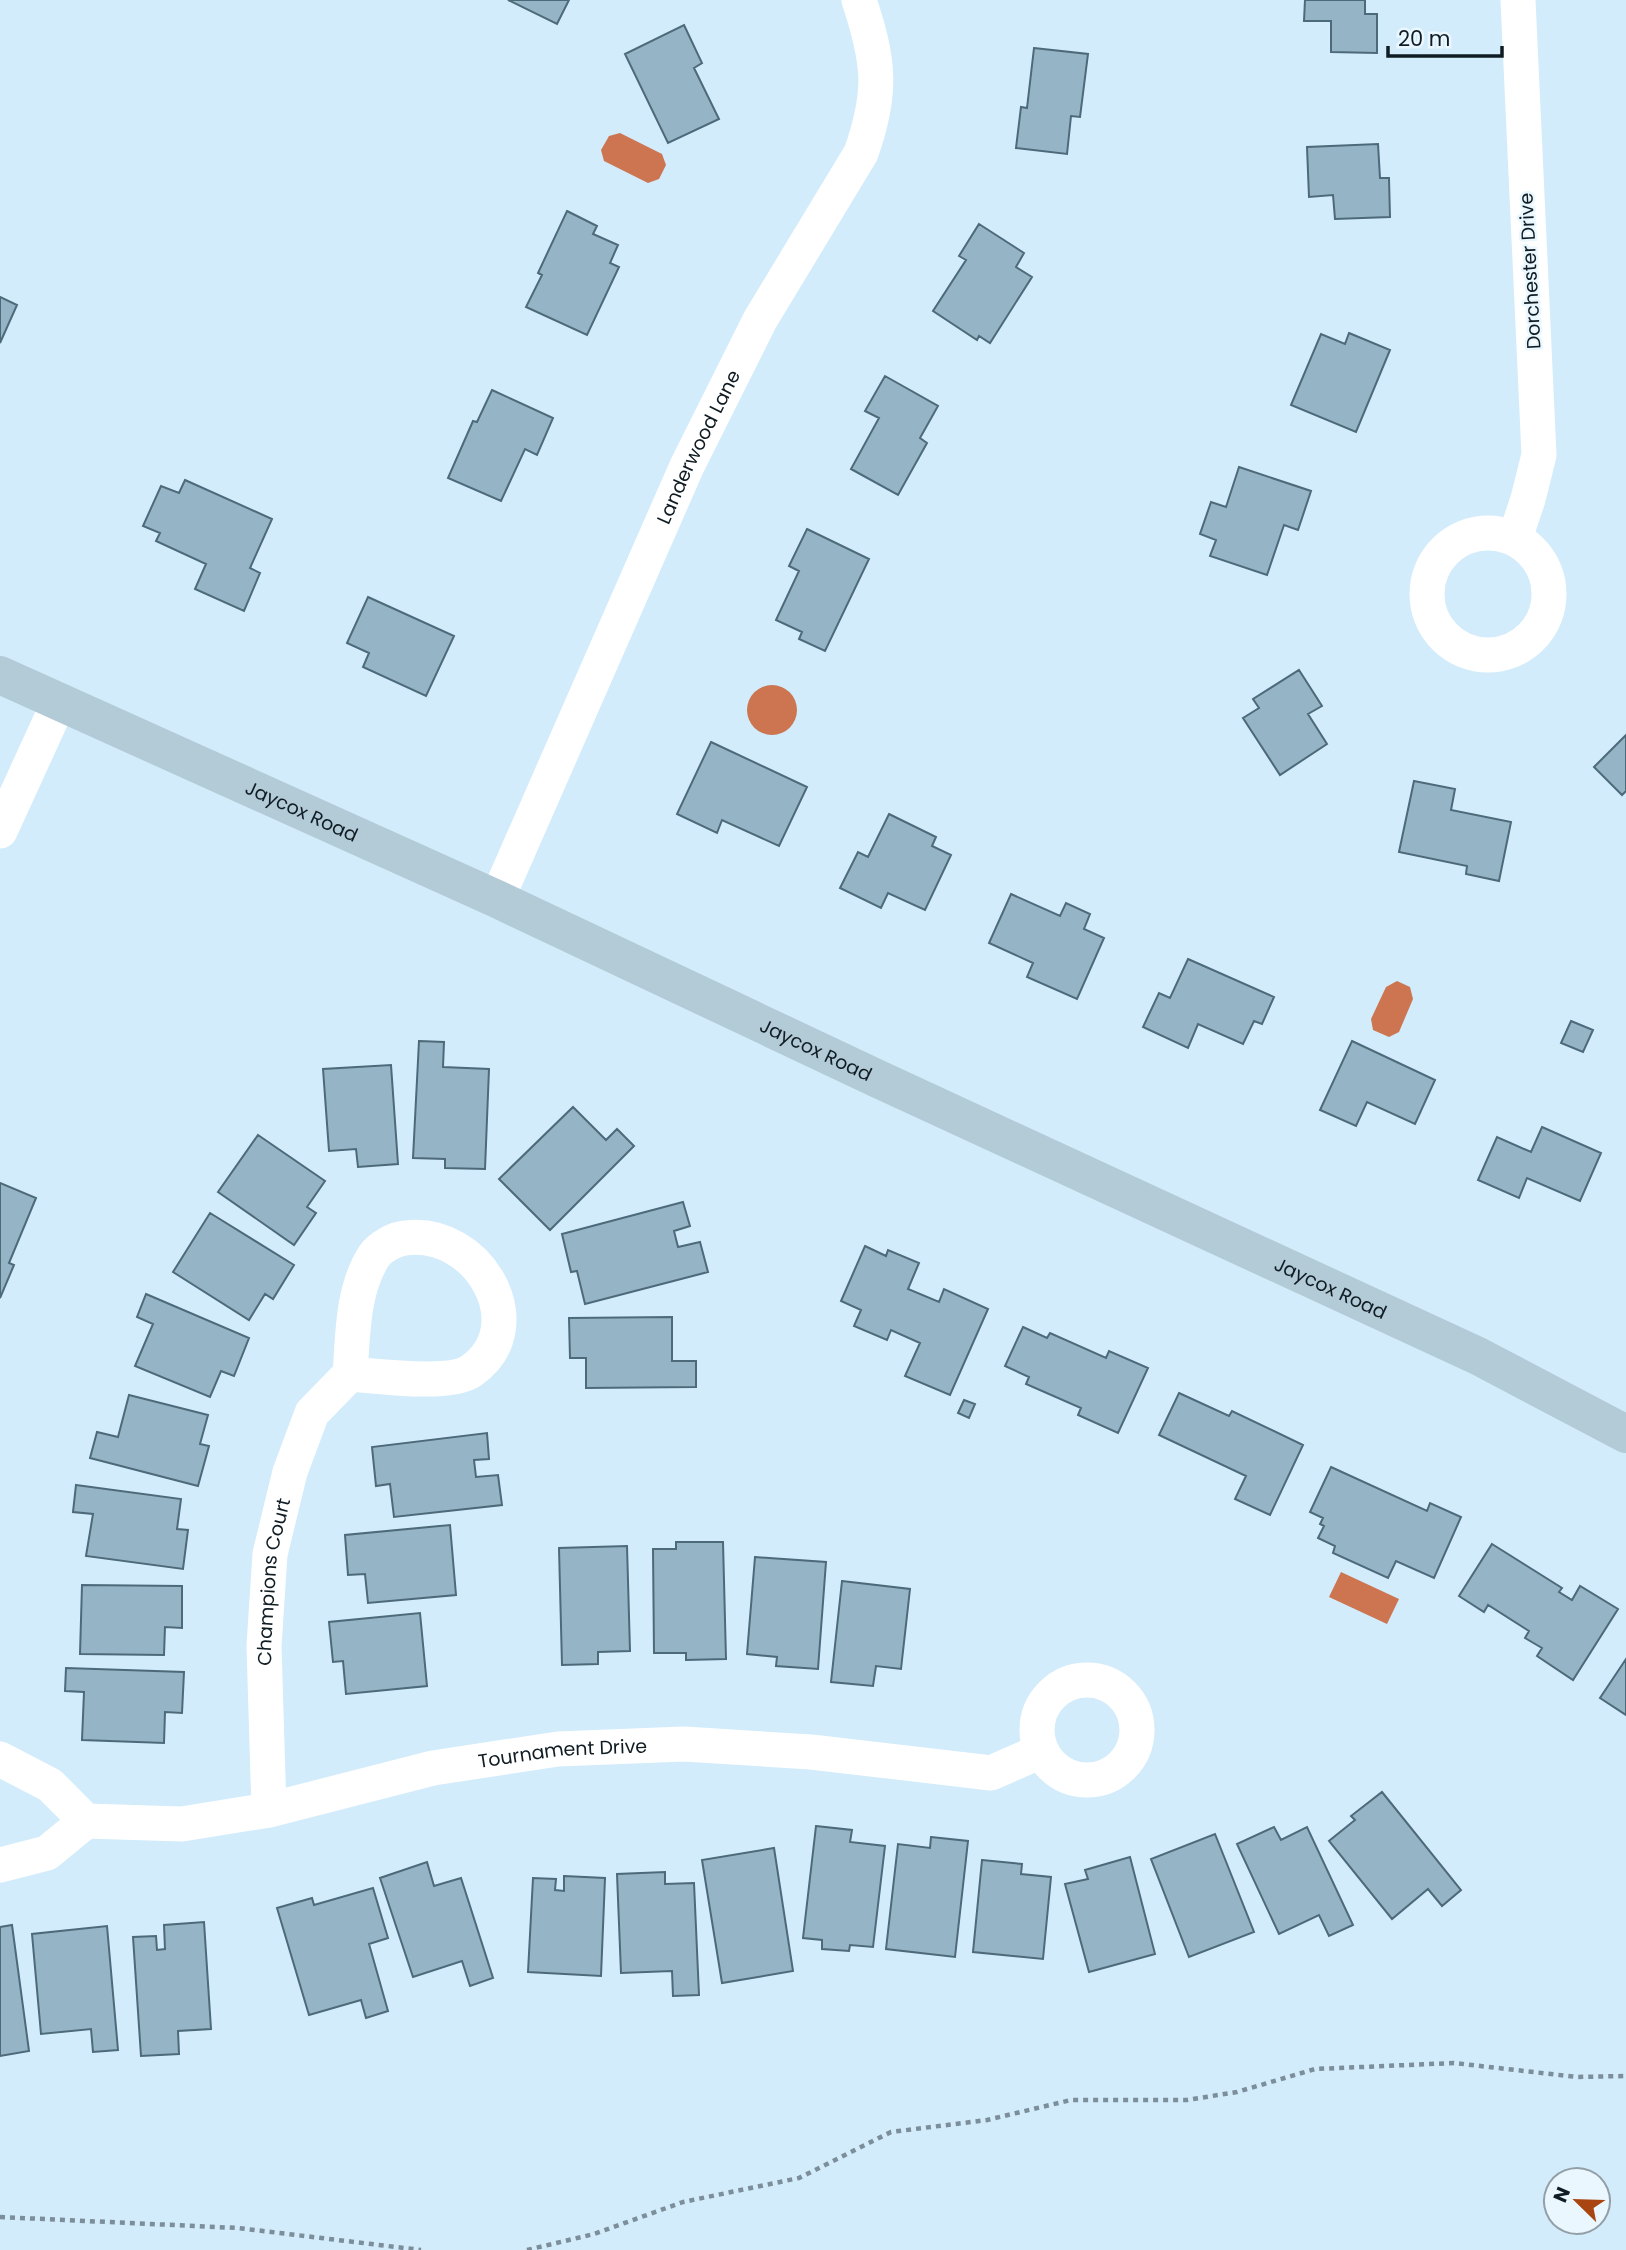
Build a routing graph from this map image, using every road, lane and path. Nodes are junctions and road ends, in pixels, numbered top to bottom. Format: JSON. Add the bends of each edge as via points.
{"nodes":[{"id":1,"x":859,"y":0,"type":"edge"},
{"id":2,"x":1518,"y":0,"type":"edge"},
{"id":3,"x":1515,"y":538,"type":"dead end"},
{"id":4,"x":0,"y":675,"type":"edge"},
{"id":5,"x":59,"y":702,"type":"junction"},
{"id":6,"x":0,"y":831,"type":"edge"},
{"id":7,"x":497,"y":899,"type":"junction"},
{"id":8,"x":350,"y":1374,"type":"junction"},
{"id":9,"x":1626,"y":1434,"type":"edge"},
{"id":10,"x":1041,"y":1751,"type":"dead end"},
{"id":11,"x":0,"y":1759,"type":"edge"},
{"id":12,"x":269,"y":1810,"type":"junction"},
{"id":13,"x":86,"y":1821,"type":"junction"},
{"id":14,"x":0,"y":1865,"type":"edge"},
{"id":15,"x":1626,"y":2076,"type":"edge"},
{"id":16,"x":0,"y":2217,"type":"edge"},
{"id":17,"x":421,"y":2250,"type":"edge"},
{"id":18,"x":527,"y":2250,"type":"edge"}],
"edges":[{"from":1,"to":7,"type":"street","name":"Landerwood Lane","via":[[874,44],[877,92],[861,153],[760,320],[687,466]]},
{"from":2,"to":3,"type":"street","name":"Dorchester Drive","via":[[1539,456]]},
{"from":4,"to":5,"type":"street","name":"Jaycox Road"},
{"from":5,"to":6,"type":"street"},
{"from":5,"to":7,"type":"street","name":"Jaycox Road"},
{"from":7,"to":9,"type":"street","name":"Jaycox Road","via":[[1478,1356]]},
{"from":8,"to":8,"type":"street","via":[[416,1379],[470,1372],[489,1353],[500,1325],[486,1275],[469,1256],[447,1242],[422,1236],[396,1239],[375,1254],[354,1313]]},
{"from":8,"to":12,"type":"street","name":"Champions Court","via":[[312,1413],[290,1472],[270,1554],[264,1646]]},
{"from":10,"to":12,"type":"street","name":"Tournament Drive","via":[[990,1773],[811,1752],[684,1744],[558,1749],[433,1768]]},
{"from":11,"to":13,"type":"street","via":[[50,1786]]},
{"from":12,"to":13,"type":"street","name":"Tournament Drive","via":[[182,1825]]},
{"from":13,"to":14,"type":"street","via":[[47,1853]]},
{"from":15,"to":18,"type":"path","via":[[1577,2077],[1454,2063],[1315,2069],[1237,2092],[1186,2100],[1072,2100],[987,2120],[891,2132],[799,2178],[683,2202],[594,2234]]},
{"from":16,"to":17,"type":"path","via":[[238,2228]]}]}
